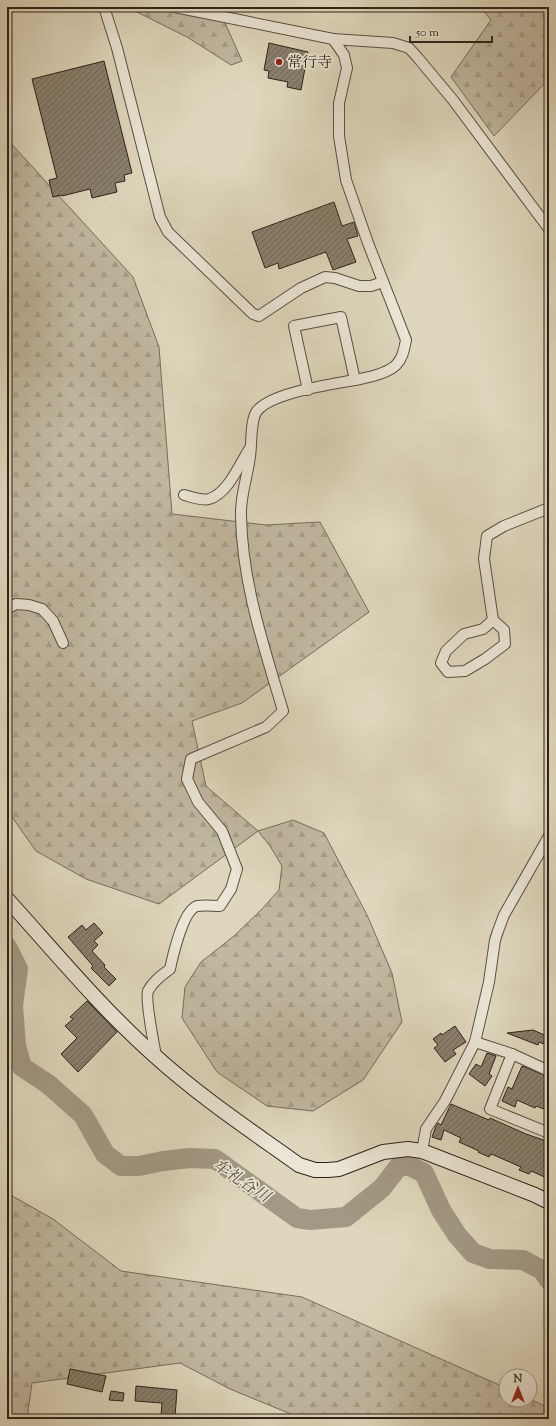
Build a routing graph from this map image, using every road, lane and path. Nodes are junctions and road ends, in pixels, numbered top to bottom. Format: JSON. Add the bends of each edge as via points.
{"nodes":[{"id":1,"x":104,"y":7,"type":"edge"},
{"id":2,"x":175,"y":7,"type":"edge"},
{"id":3,"x":333,"y":39,"type":"junction"},
{"id":4,"x":549,"y":229,"type":"edge"},
{"id":5,"x":383,"y":282,"type":"junction"},
{"id":6,"x":355,"y":380,"type":"junction"},
{"id":7,"x":308,"y":390,"type":"junction"},
{"id":8,"x":252,"y":444,"type":"junction"},
{"id":9,"x":184,"y":495,"type":"dead end"},
{"id":10,"x":549,"y":508,"type":"edge"},
{"id":11,"x":7,"y":609,"type":"edge"},
{"id":12,"x":493,"y":620,"type":"junction"},
{"id":13,"x":63,"y":643,"type":"dead end"},
{"id":14,"x":549,"y":836,"type":"edge"},
{"id":15,"x":7,"y":899,"type":"edge"},
{"id":16,"x":475,"y":1042,"type":"junction"},
{"id":17,"x":512,"y":1054,"type":"junction"},
{"id":18,"x":156,"y":1056,"type":"junction"},
{"id":19,"x":549,"y":1071,"type":"edge"},
{"id":20,"x":549,"y":1133,"type":"edge"},
{"id":21,"x":422,"y":1151,"type":"junction"},
{"id":22,"x":549,"y":1202,"type":"edge"}],
"edges":[{"from":1,"to":5,"type":"street","via":[[160,217],[168,232],[253,314],[259,316],[301,288],[325,277],[359,286]]},
{"from":2,"to":3,"type":"street"},
{"from":3,"to":4,"type":"street","via":[[393,43],[409,48],[453,100]]},
{"from":3,"to":5,"type":"street","via":[[344,55],[346,68],[339,103],[339,136],[346,180]]},
{"from":5,"to":6,"type":"street","via":[[406,340],[403,354],[396,365],[377,375]]},
{"from":6,"to":7,"type":"street"},
{"from":6,"to":7,"type":"street","via":[[341,316],[294,326]]},
{"from":7,"to":8,"type":"street","via":[[294,392],[269,402],[257,411],[252,422]]},
{"from":8,"to":9,"type":"street","via":[[226,488],[207,499]]},
{"from":8,"to":18,"type":"street","via":[[241,515],[246,569],[283,711],[266,728],[191,759],[188,779],[198,802],[222,831],[237,869],[231,888],[220,906],[197,906],[188,912],[173,952],[170,969],[155,980],[148,992],[150,1026]]},
{"from":10,"to":12,"type":"street","via":[[504,526],[487,536],[484,559]]},
{"from":11,"to":13,"type":"street","via":[[16,604],[42,609],[53,621]]},
{"from":12,"to":12,"type":"street","via":[[504,630],[505,644],[465,670],[448,672],[441,663],[446,651],[464,634],[483,629]]},
{"from":14,"to":16,"type":"street","via":[[504,915],[498,931]]},
{"from":15,"to":18,"type":"street","via":[[120,1022]]},
{"from":16,"to":17,"type":"street"},
{"from":16,"to":21,"type":"street","via":[[445,1100],[426,1129]]},
{"from":17,"to":19,"type":"street"},
{"from":17,"to":20,"type":"street","via":[[490,1108]]},
{"from":18,"to":21,"type":"street","via":[[192,1087],[299,1166],[315,1170],[339,1169],[383,1152],[399,1149]]},
{"from":21,"to":22,"type":"street"}]}
